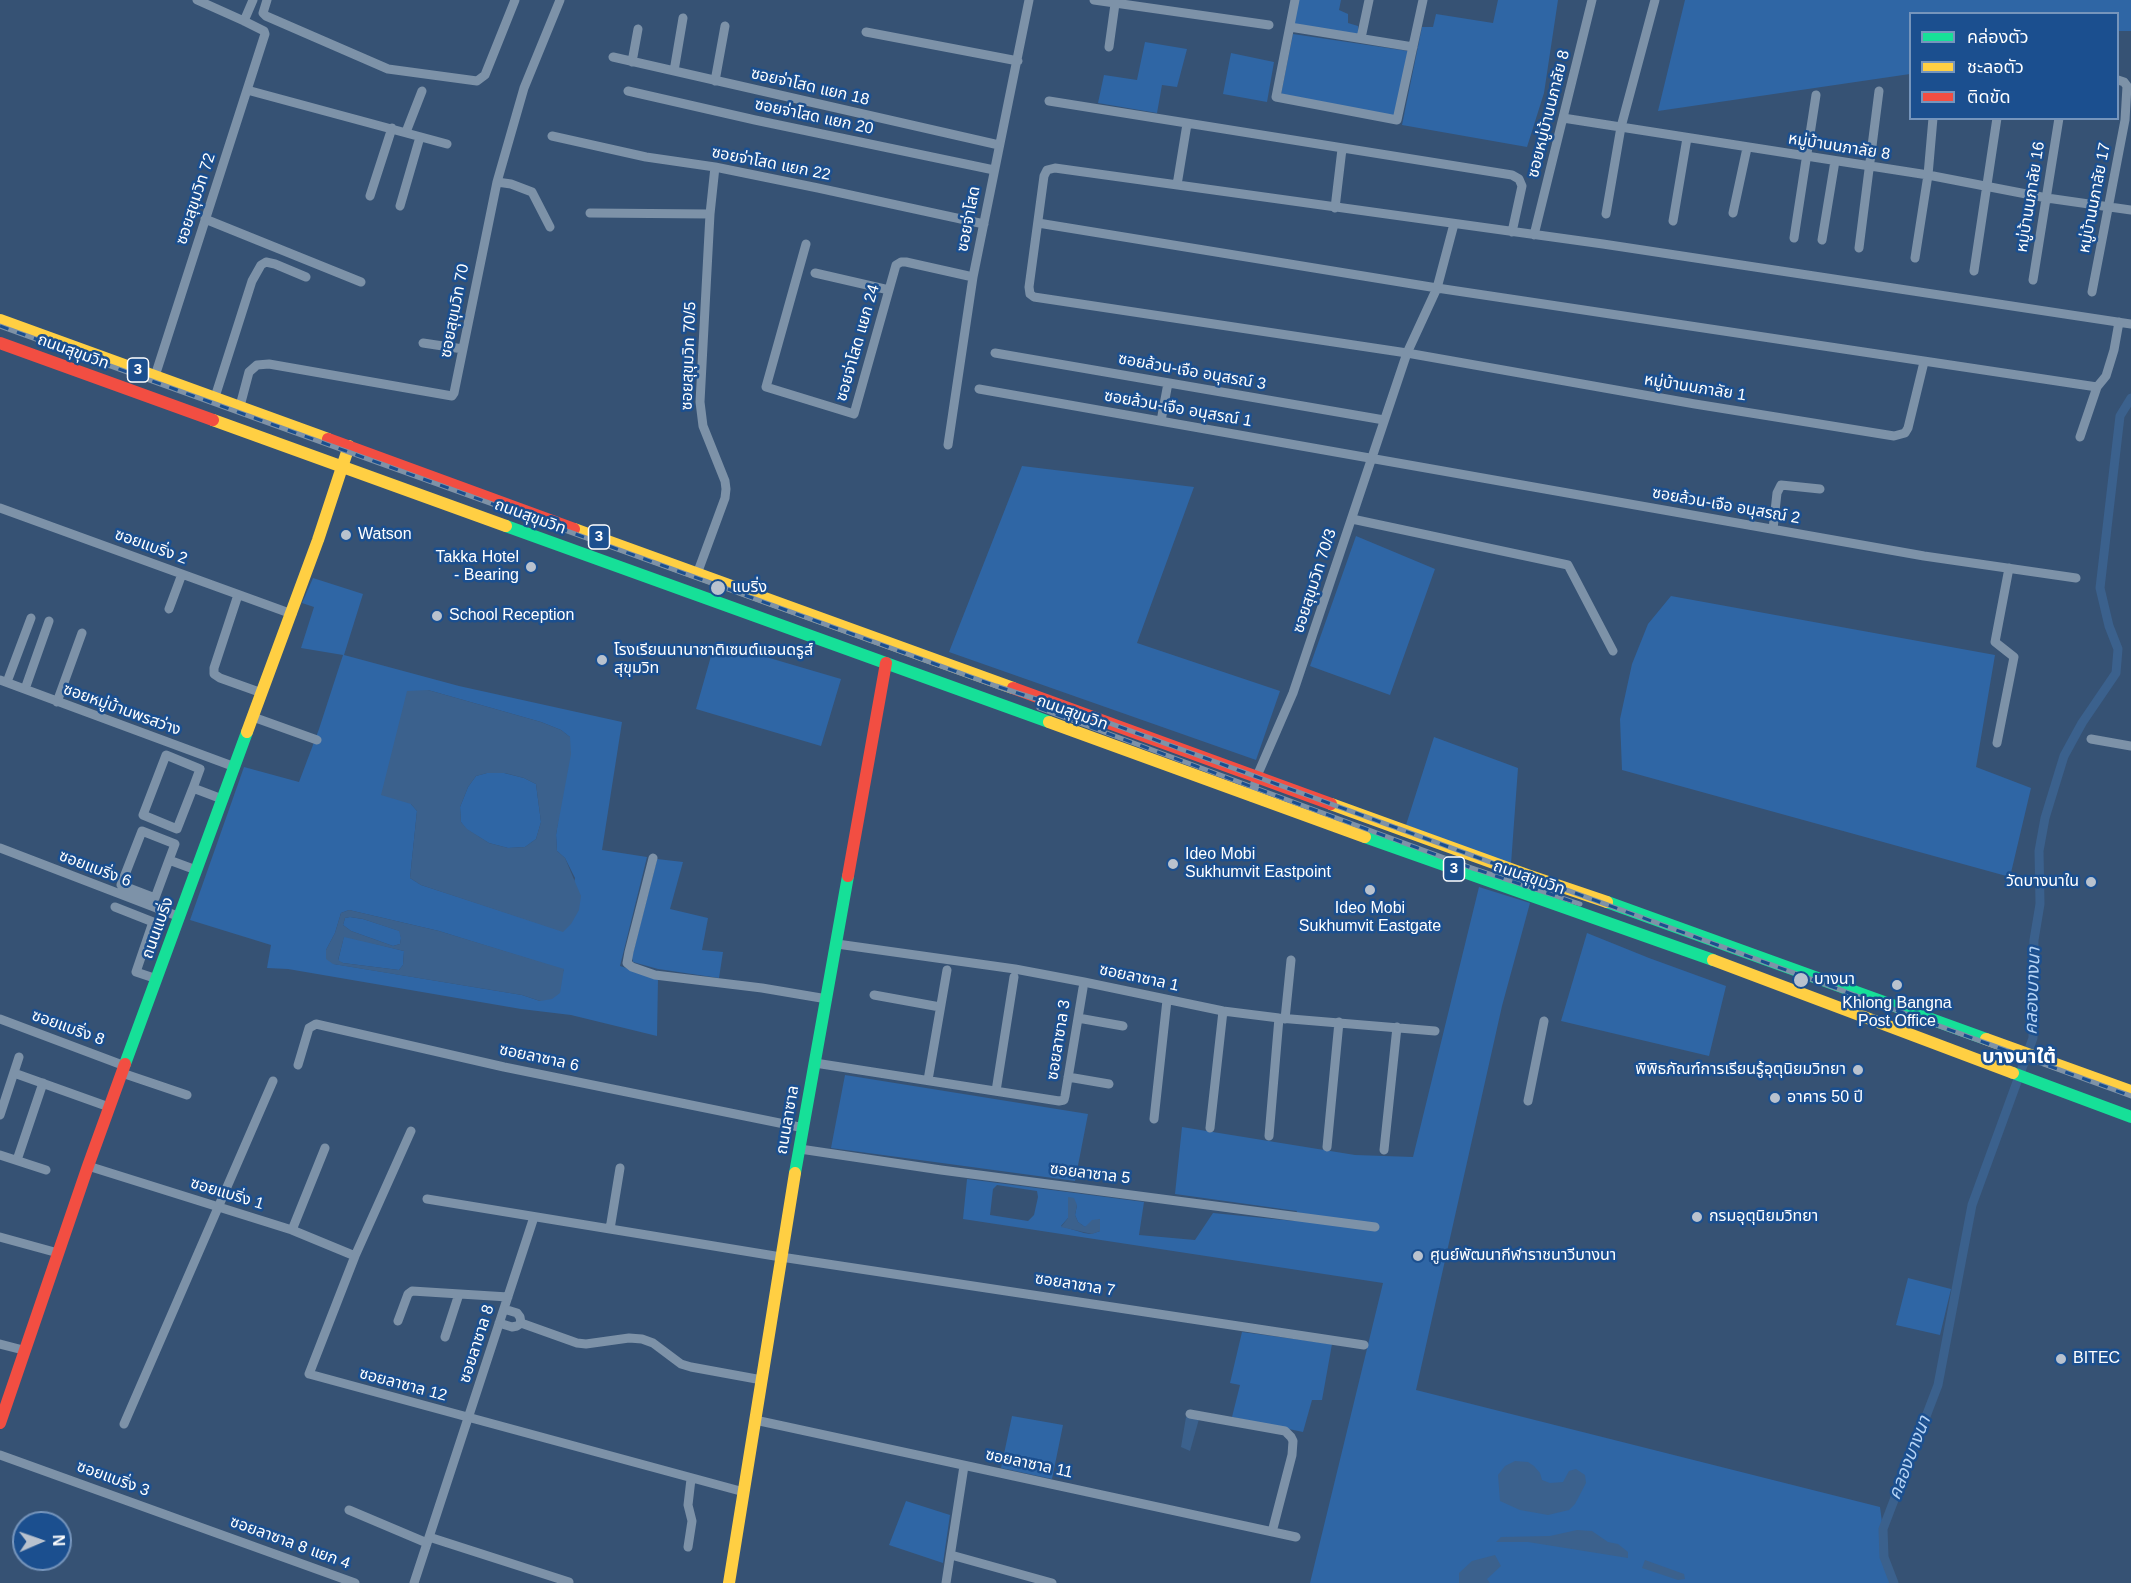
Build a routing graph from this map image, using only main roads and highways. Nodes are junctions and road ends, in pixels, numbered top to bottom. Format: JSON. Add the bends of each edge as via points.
{"nodes":[{"id":1,"x":0,"y":320,"type":"edge"},
{"id":2,"x":0,"y":343,"type":"edge"},
{"id":3,"x":349,"y":446,"type":"junction"},
{"id":4,"x":343,"y":468,"type":"junction"},
{"id":5,"x":890,"y":643,"type":"junction"},
{"id":6,"x":886,"y":663,"type":"junction"},
{"id":7,"x":2131,"y":1090,"type":"edge"},
{"id":8,"x":2131,"y":1117,"type":"edge"},
{"id":9,"x":0,"y":1423,"type":"edge"},
{"id":10,"x":729,"y":1583,"type":"edge"}],
"edges":[{"from":1,"to":3,"type":"main road","name":"ถนนสุขุมวิท","number":"3"},
{"from":2,"to":4,"type":"main road","name":"ถนนสุขุมวิท","number":"3"},
{"from":3,"to":4,"type":"main road","name":"ถนนแบริ่ง"},
{"from":3,"to":5,"type":"main road","name":"ถนนสุขุมวิท","number":"3"},
{"from":4,"to":6,"type":"main road","name":"ถนนสุขุมวิท","number":"3"},
{"from":4,"to":9,"type":"main road","name":"ถนนแบริ่ง","via":[[109,1107]]},
{"from":5,"to":6,"type":"main road","name":"ถนนลาซาล"},
{"from":5,"to":7,"type":"main road","name":"ถนนสุขุมวิท","number":"3"},
{"from":6,"to":8,"type":"main road","name":"ถนนสุขุมวิท","number":"3","via":[[1723,964]]},
{"from":6,"to":10,"type":"main road","name":"ถนนลาซาล","via":[[781,1257]]}]}
